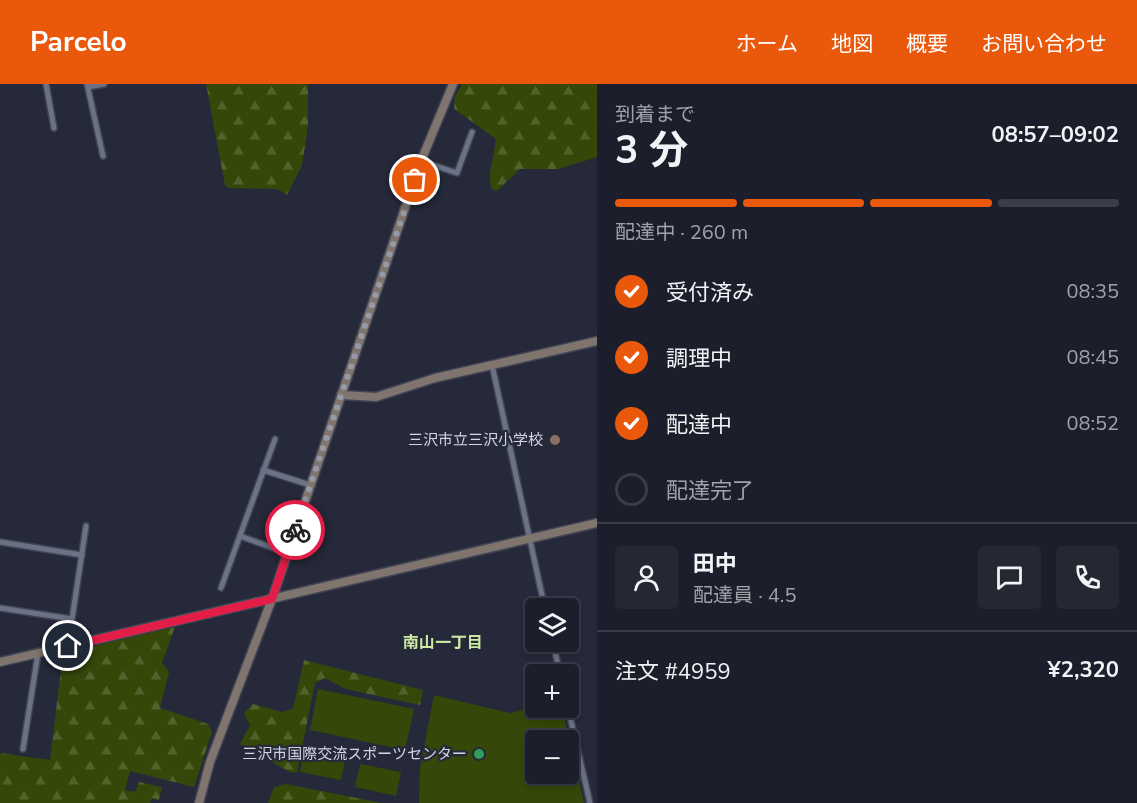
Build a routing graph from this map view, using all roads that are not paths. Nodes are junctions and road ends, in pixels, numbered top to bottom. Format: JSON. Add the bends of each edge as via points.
{"nodes":[{"id":1,"x":46,"y":84,"type":"edge"},
{"id":2,"x":104,"y":84,"type":"edge"},
{"id":3,"x":453,"y":84,"type":"edge"},
{"id":4,"x":87,"y":86,"type":"edge"},
{"id":5,"x":54,"y":128,"type":"dead end"},
{"id":6,"x":472,"y":132,"type":"dead end"},
{"id":7,"x":103,"y":156,"type":"dead end"},
{"id":8,"x":421,"y":161,"type":"junction"},
{"id":9,"x":597,"y":341,"type":"edge"},
{"id":10,"x":492,"y":365,"type":"junction"},
{"id":11,"x":341,"y":395,"type":"junction"},
{"id":12,"x":274,"y":439,"type":"dead end"},
{"id":13,"x":263,"y":470,"type":"junction"},
{"id":14,"x":310,"y":485,"type":"junction"},
{"id":15,"x":597,"y":523,"type":"edge"},
{"id":16,"x":86,"y":526,"type":"dead end"},
{"id":17,"x":240,"y":537,"type":"junction"},
{"id":18,"x":529,"y":538,"type":"junction"},
{"id":19,"x":0,"y":542,"type":"edge"},
{"id":20,"x":287,"y":553,"type":"junction"},
{"id":21,"x":82,"y":555,"type":"junction"},
{"id":22,"x":221,"y":588,"type":"dead end"},
{"id":23,"x":543,"y":598,"type":"edge"},
{"id":24,"x":272,"y":599,"type":"junction"},
{"id":25,"x":0,"y":608,"type":"edge"},
{"id":26,"x":72,"y":619,"type":"junction"},
{"id":27,"x":68,"y":646,"type":"junction"},
{"id":28,"x":38,"y":653,"type":"junction"},
{"id":29,"x":0,"y":662,"type":"edge"},
{"id":30,"x":570,"y":718,"type":"edge"},
{"id":31,"x":23,"y":749,"type":"dead end"},
{"id":32,"x":199,"y":803,"type":"edge"},
{"id":33,"x":590,"y":803,"type":"edge"}],
"edges":[{"from":1,"to":5,"type":"street"},
{"from":2,"to":4,"type":"street"},
{"from":3,"to":8,"type":"street"},
{"from":4,"to":7,"type":"street"},
{"from":6,"to":8,"type":"street","via":[[457,173]]},
{"from":8,"to":11,"type":"street"},
{"from":9,"to":10,"type":"street"},
{"from":10,"to":11,"type":"street","via":[[376,397]]},
{"from":10,"to":18,"type":"street"},
{"from":11,"to":14,"type":"street"},
{"from":12,"to":13,"type":"street"},
{"from":13,"to":14,"type":"street"},
{"from":13,"to":17,"type":"street"},
{"from":14,"to":20,"type":"street"},
{"from":15,"to":18,"type":"street"},
{"from":16,"to":21,"type":"street"},
{"from":17,"to":20,"type":"street"},
{"from":17,"to":22,"type":"street"},
{"from":18,"to":23,"type":"street"},
{"from":18,"to":24,"type":"street"},
{"from":19,"to":21,"type":"street"},
{"from":20,"to":24,"type":"street"},
{"from":21,"to":26,"type":"street"},
{"from":24,"to":27,"type":"street"},
{"from":24,"to":32,"type":"street","via":[[210,762]]},
{"from":25,"to":26,"type":"street"},
{"from":26,"to":27,"type":"street"},
{"from":27,"to":28,"type":"street"},
{"from":28,"to":29,"type":"street"},
{"from":28,"to":31,"type":"street"},
{"from":30,"to":33,"type":"street"}]}
